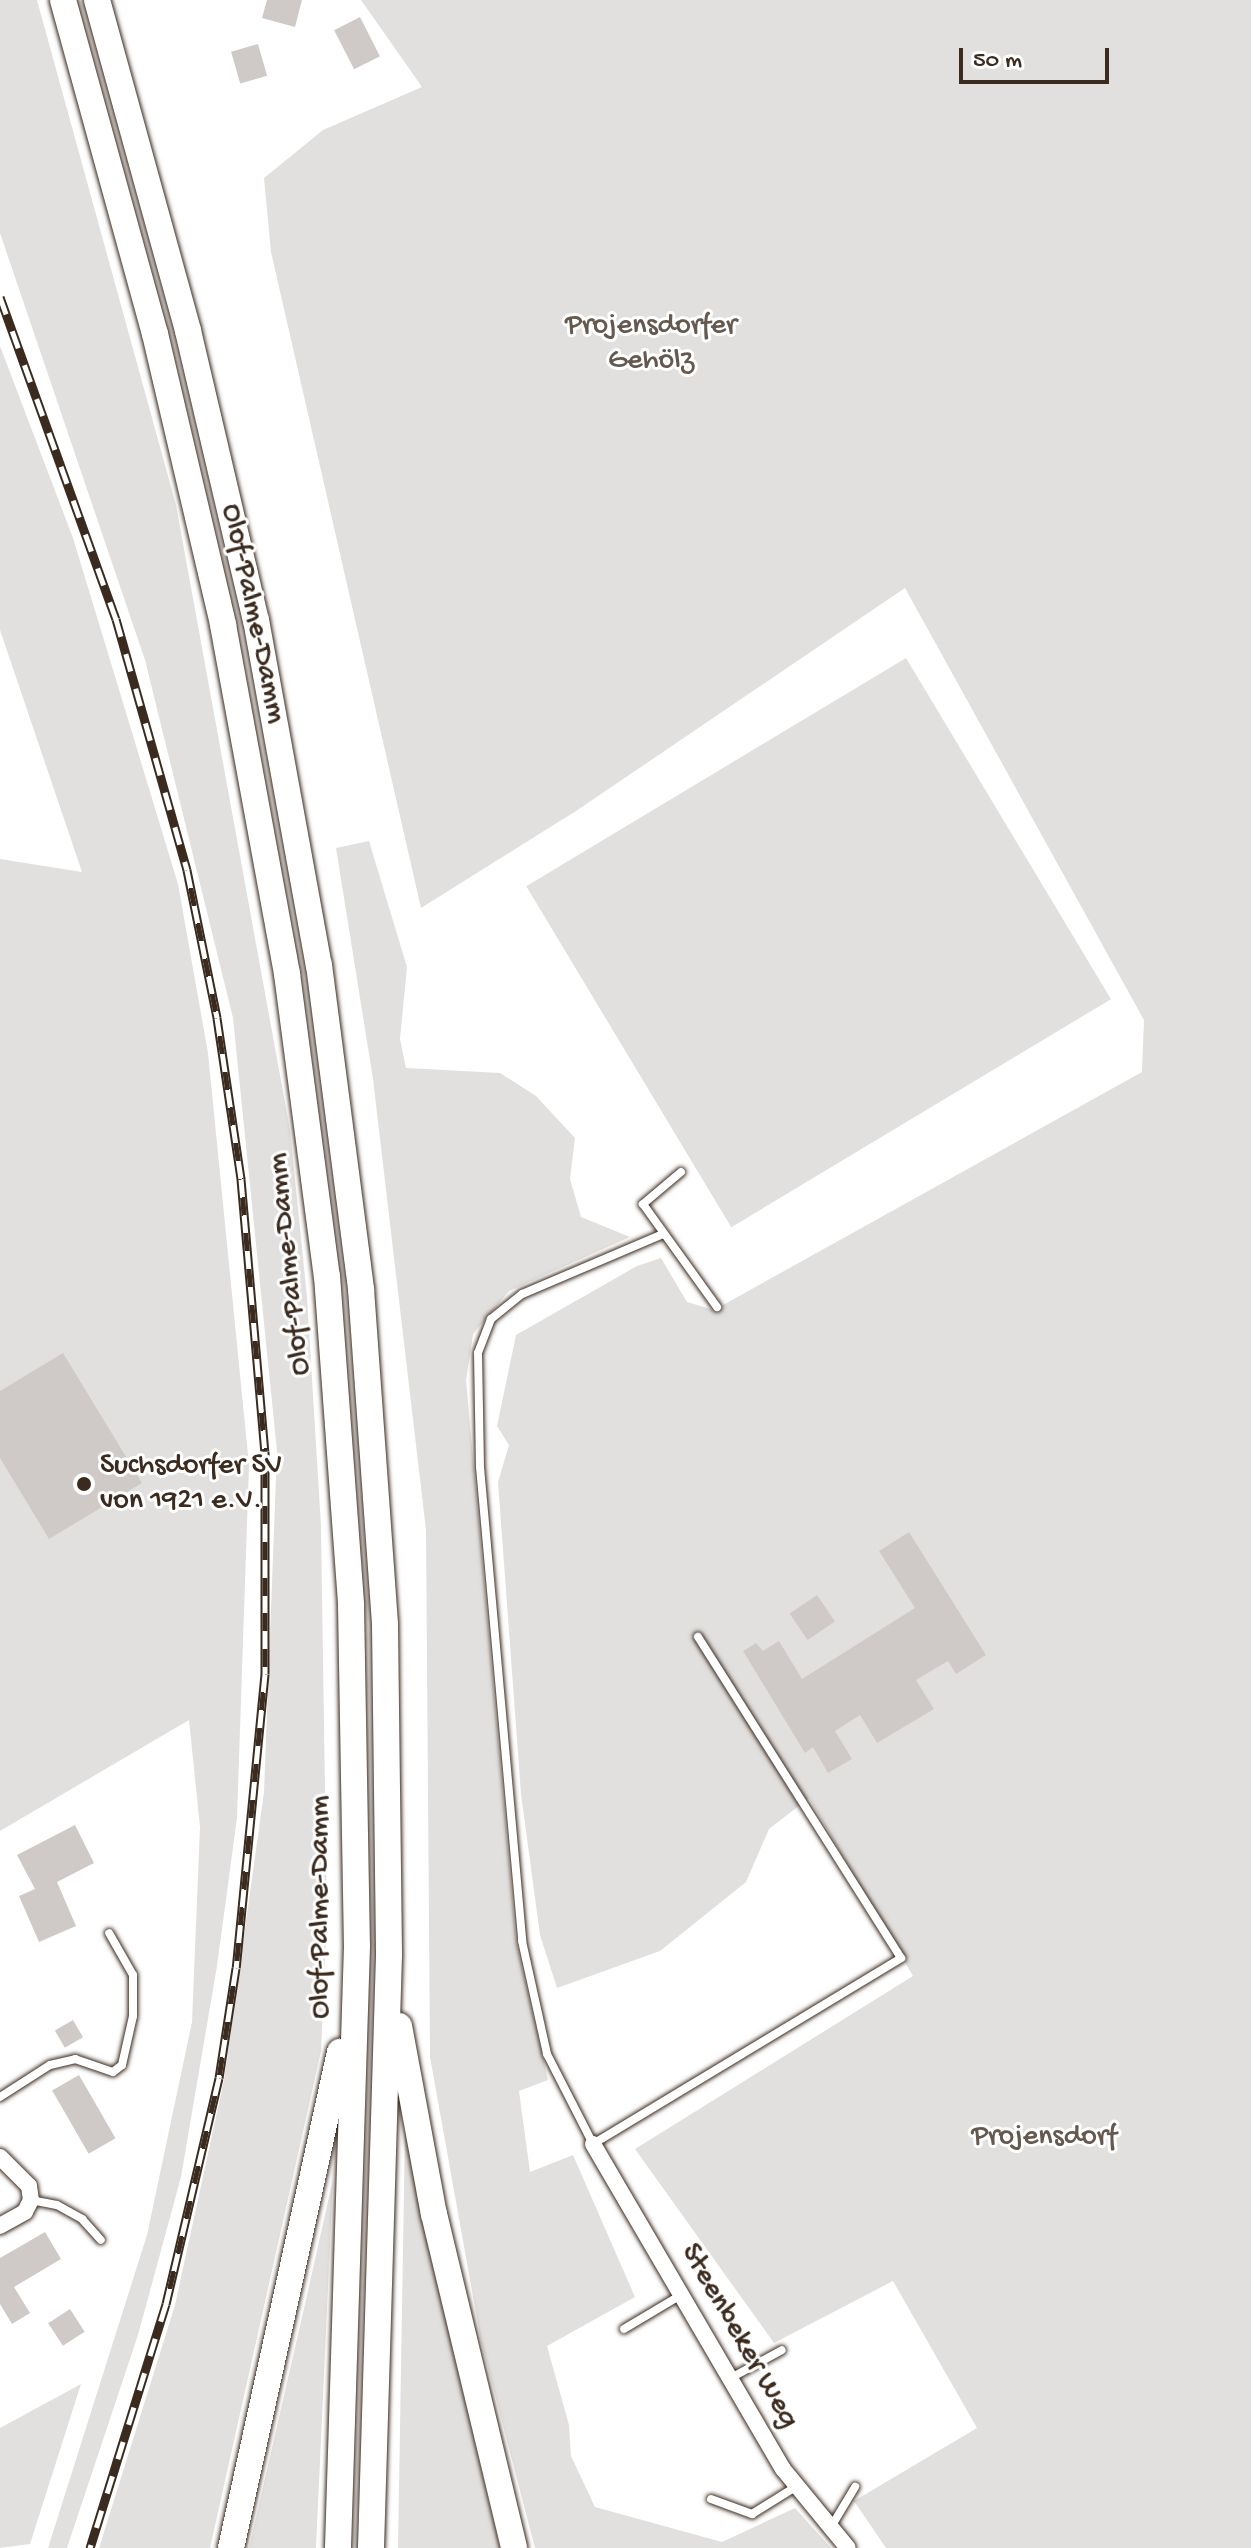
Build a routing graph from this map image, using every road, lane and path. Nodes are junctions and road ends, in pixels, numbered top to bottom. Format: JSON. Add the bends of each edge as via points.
{"nodes":[{"id":1,"x":63,"y":0,"type":"edge"},
{"id":2,"x":97,"y":0,"type":"edge"},
{"id":3,"x":681,"y":1172,"type":"dead end"},
{"id":4,"x":663,"y":1234,"type":"junction"},
{"id":5,"x":717,"y":1307,"type":"dead end"},
{"id":6,"x":698,"y":1637,"type":"dead end"},
{"id":7,"x":109,"y":1933,"type":"dead end"},
{"id":8,"x":357,"y":1946,"type":"junction"},
{"id":9,"x":389,"y":1955,"type":"junction"},
{"id":10,"x":0,"y":2097,"type":"edge"},
{"id":11,"x":593,"y":2144,"type":"junction"},
{"id":12,"x":0,"y":2157,"type":"edge"},
{"id":13,"x":31,"y":2200,"type":"junction"},
{"id":14,"x":0,"y":2226,"type":"edge"},
{"id":15,"x":101,"y":2240,"type":"dead end"},
{"id":16,"x":681,"y":2295,"type":"junction"},
{"id":17,"x":624,"y":2329,"type":"dead end"},
{"id":18,"x":782,"y":2350,"type":"dead end"},
{"id":19,"x":729,"y":2380,"type":"junction"},
{"id":20,"x":797,"y":2486,"type":"junction"},
{"id":21,"x":855,"y":2487,"type":"dead end"},
{"id":22,"x":711,"y":2499,"type":"dead end"},
{"id":23,"x":831,"y":2527,"type":"junction"},
{"id":24,"x":231,"y":2548,"type":"edge"},
{"id":25,"x":338,"y":2548,"type":"edge"},
{"id":26,"x":371,"y":2548,"type":"edge"},
{"id":27,"x":514,"y":2548,"type":"edge"},
{"id":28,"x":848,"y":2548,"type":"edge"}],
"edges":[{"from":1,"to":8,"type":"highway","name":"Olof-Palme-Damm","via":[[189,476],[245,733],[287,974],[337,1385],[351,1605]]},
{"from":2,"to":9,"type":"highway","name":"Olof-Palme-Damm","via":[[223,473],[283,757],[319,965],[361,1289],[374,1437],[385,1625]]},
{"from":3,"to":4,"type":"lane","via":[[643,1204]]},
{"from":4,"to":5,"type":"lane"},
{"from":4,"to":11,"type":"lane","via":[[522,1294],[491,1319],[478,1353],[480,1467],[522,1941],[547,2054]]},
{"from":6,"to":11,"type":"lane","via":[[901,1958]]},
{"from":7,"to":10,"type":"lane","via":[[133,1975],[133,2016],[122,2065],[113,2072],[75,2059],[50,2065]]},
{"from":8,"to":24,"type":"highway","via":[[330,2114]]},
{"from":8,"to":25,"type":"highway","name":"Olof-Palme-Damm"},
{"from":9,"to":26,"type":"highway","name":"Olof-Palme-Damm"},
{"from":9,"to":27,"type":"highway","via":[[430,2199]]},
{"from":11,"to":16,"type":"street","name":"Steenbeker Weg"},
{"from":12,"to":13,"type":"street","via":[[29,2186]]},
{"from":13,"to":14,"type":"street","via":[[25,2212]]},
{"from":13,"to":15,"type":"lane","via":[[57,2205],[82,2219]]},
{"from":16,"to":17,"type":"lane"},
{"from":16,"to":19,"type":"street","name":"Steenbeker Weg"},
{"from":18,"to":19,"type":"lane"},
{"from":19,"to":20,"type":"street","name":"Steenbeker Weg"},
{"from":20,"to":22,"type":"lane","via":[[752,2514]]},
{"from":20,"to":23,"type":"street","name":"Steenbeker Weg"},
{"from":21,"to":23,"type":"lane"},
{"from":23,"to":28,"type":"street","name":"Steenbeker Weg"}]}
